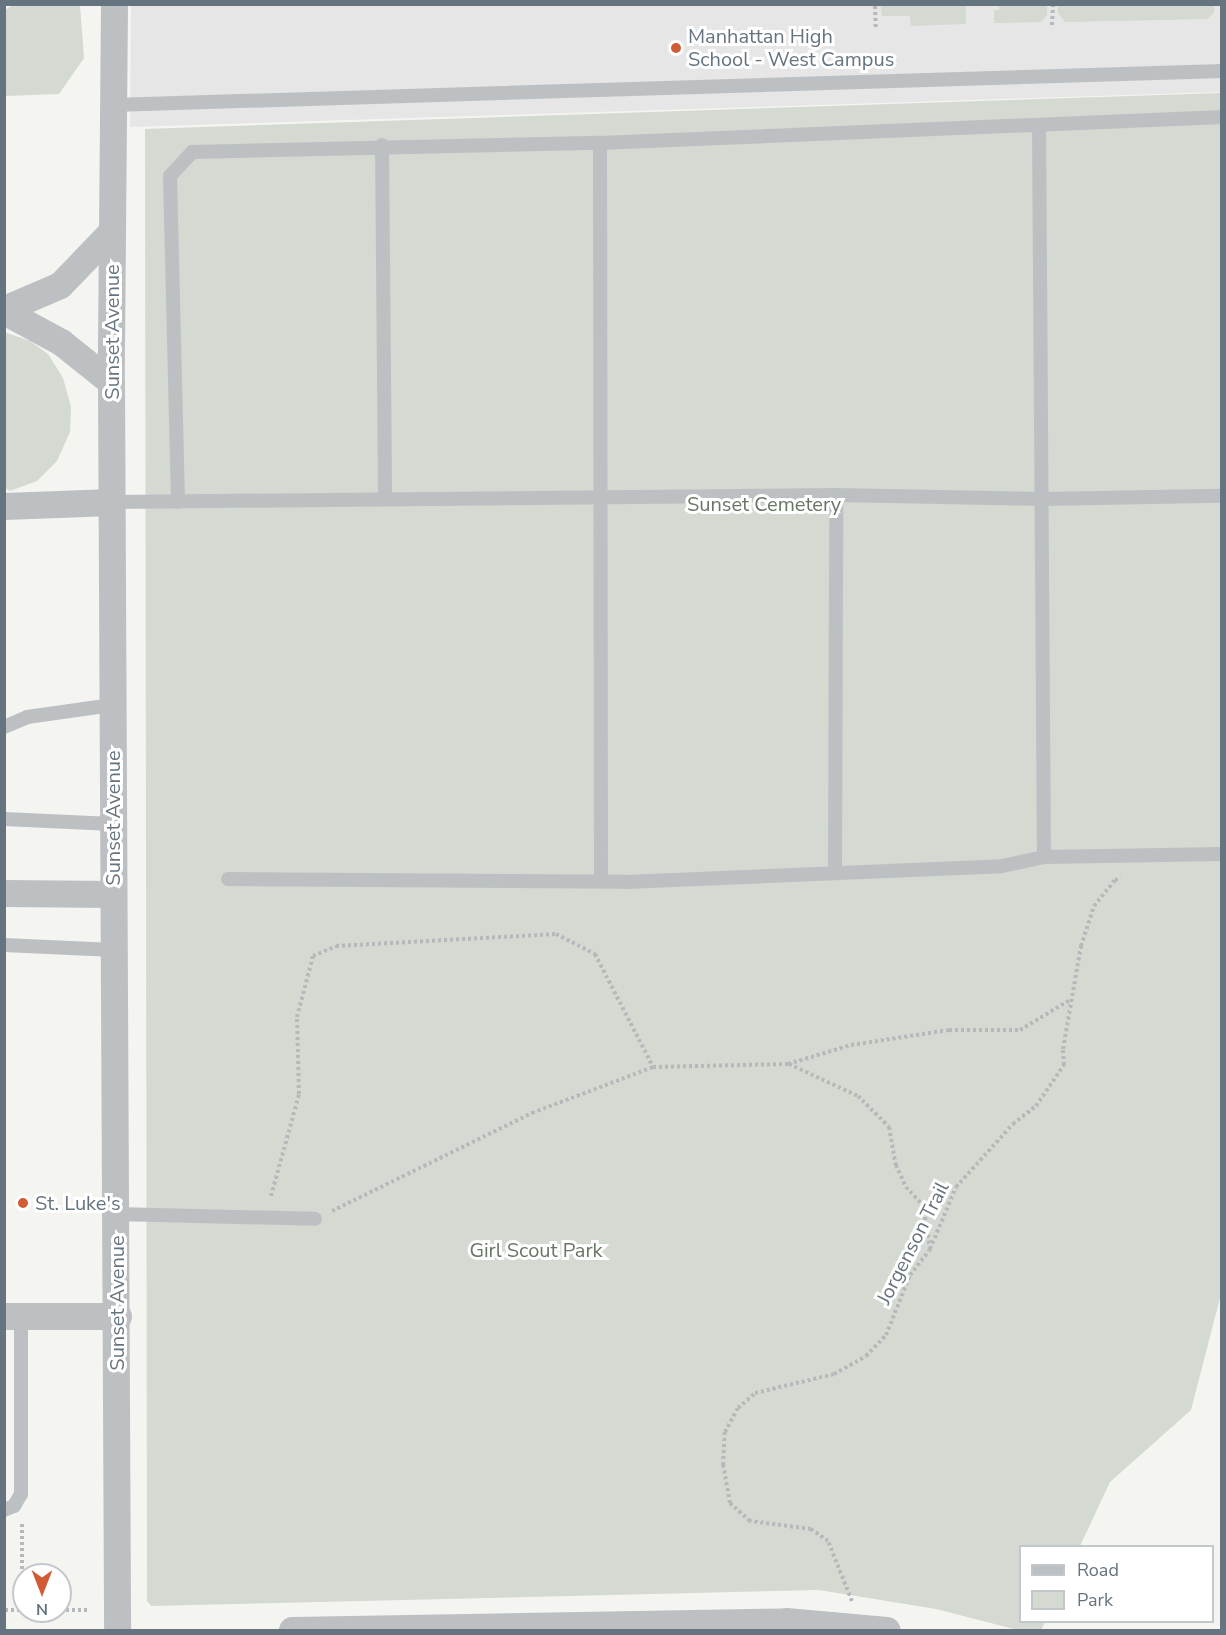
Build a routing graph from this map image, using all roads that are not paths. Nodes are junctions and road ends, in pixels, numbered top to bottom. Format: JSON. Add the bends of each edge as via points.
{"nodes":[{"id":1,"x":114,"y":4,"type":"edge"},
{"id":2,"x":1221,"y":71,"type":"edge"},
{"id":3,"x":113,"y":105,"type":"junction"},
{"id":4,"x":1221,"y":117,"type":"edge"},
{"id":5,"x":1039,"y":125,"type":"junction"},
{"id":6,"x":600,"y":143,"type":"junction"},
{"id":7,"x":382,"y":145,"type":"junction"},
{"id":8,"x":112,"y":231,"type":"junction"},
{"id":9,"x":4,"y":310,"type":"edge"},
{"id":10,"x":111,"y":382,"type":"junction"},
{"id":11,"x":836,"y":495,"type":"junction"},
{"id":12,"x":1221,"y":496,"type":"edge"},
{"id":13,"x":600,"y":497,"type":"junction"},
{"id":14,"x":385,"y":499,"type":"junction"},
{"id":15,"x":1042,"y":499,"type":"junction"},
{"id":16,"x":112,"y":502,"type":"junction"},
{"id":17,"x":178,"y":502,"type":"junction"},
{"id":18,"x":4,"y":506,"type":"edge"},
{"id":19,"x":112,"y":705,"type":"junction"},
{"id":20,"x":4,"y":727,"type":"edge"},
{"id":21,"x":4,"y":819,"type":"edge"},
{"id":22,"x":113,"y":825,"type":"junction"},
{"id":23,"x":1221,"y":854,"type":"edge"},
{"id":24,"x":1044,"y":857,"type":"junction"},
{"id":25,"x":835,"y":873,"type":"junction"},
{"id":26,"x":228,"y":879,"type":"dead end"},
{"id":27,"x":601,"y":881,"type":"junction"},
{"id":28,"x":4,"y":893,"type":"edge"},
{"id":29,"x":113,"y":894,"type":"junction"},
{"id":30,"x":4,"y":945,"type":"edge"},
{"id":31,"x":114,"y":950,"type":"junction"},
{"id":32,"x":116,"y":1214,"type":"junction"},
{"id":33,"x":315,"y":1219,"type":"road end"},
{"id":34,"x":13,"y":1316,"type":"edge"},
{"id":35,"x":118,"y":1316,"type":"junction"},
{"id":36,"x":4,"y":1510,"type":"edge"},
{"id":37,"x":117,"y":1630,"type":"edge"},
{"id":38,"x":292,"y":1630,"type":"edge"},
{"id":39,"x":887,"y":1630,"type":"edge"}],
"edges":[{"from":1,"to":3,"type":"street","name":"Sunset Avenue"},
{"from":2,"to":3,"type":"lane"},
{"from":3,"to":8,"type":"street","name":"Sunset Avenue"},
{"from":4,"to":5,"type":"lane"},
{"from":5,"to":6,"type":"lane"},
{"from":5,"to":15,"type":"lane"},
{"from":6,"to":7,"type":"lane"},
{"from":6,"to":13,"type":"lane"},
{"from":7,"to":14,"type":"lane"},
{"from":7,"to":17,"type":"lane","via":[[207,148],[192,152],[170,176]]},
{"from":8,"to":9,"type":"street","via":[[60,285]]},
{"from":8,"to":10,"type":"street","name":"Sunset Avenue"},
{"from":9,"to":10,"type":"street","via":[[61,342]]},
{"from":10,"to":16,"type":"street","name":"Sunset Avenue"},
{"from":11,"to":13,"type":"lane"},
{"from":11,"to":15,"type":"lane"},
{"from":11,"to":25,"type":"lane"},
{"from":12,"to":15,"type":"lane"},
{"from":13,"to":14,"type":"lane"},
{"from":13,"to":27,"type":"lane"},
{"from":14,"to":17,"type":"lane"},
{"from":15,"to":24,"type":"lane"},
{"from":16,"to":17,"type":"lane"},
{"from":16,"to":18,"type":"street"},
{"from":16,"to":19,"type":"street","name":"Sunset Avenue"},
{"from":19,"to":20,"type":"lane","via":[[27,717]]},
{"from":19,"to":22,"type":"street","name":"Sunset Avenue"},
{"from":21,"to":22,"type":"lane"},
{"from":22,"to":29,"type":"street","name":"Sunset Avenue"},
{"from":23,"to":24,"type":"lane"},
{"from":24,"to":25,"type":"lane","via":[[1002,866]]},
{"from":25,"to":27,"type":"lane"},
{"from":26,"to":27,"type":"lane"},
{"from":28,"to":29,"type":"street"},
{"from":29,"to":31,"type":"street","name":"Sunset Avenue"},
{"from":30,"to":31,"type":"lane"},
{"from":31,"to":32,"type":"street","name":"Sunset Avenue"},
{"from":32,"to":33,"type":"lane"},
{"from":32,"to":35,"type":"street","name":"Sunset Avenue"},
{"from":34,"to":35,"type":"street"},
{"from":34,"to":36,"type":"lane","via":[[21,1494],[14,1506]]},
{"from":35,"to":37,"type":"street","name":"Sunset Avenue"},
{"from":38,"to":39,"type":"street","via":[[786,1621]]}]}
